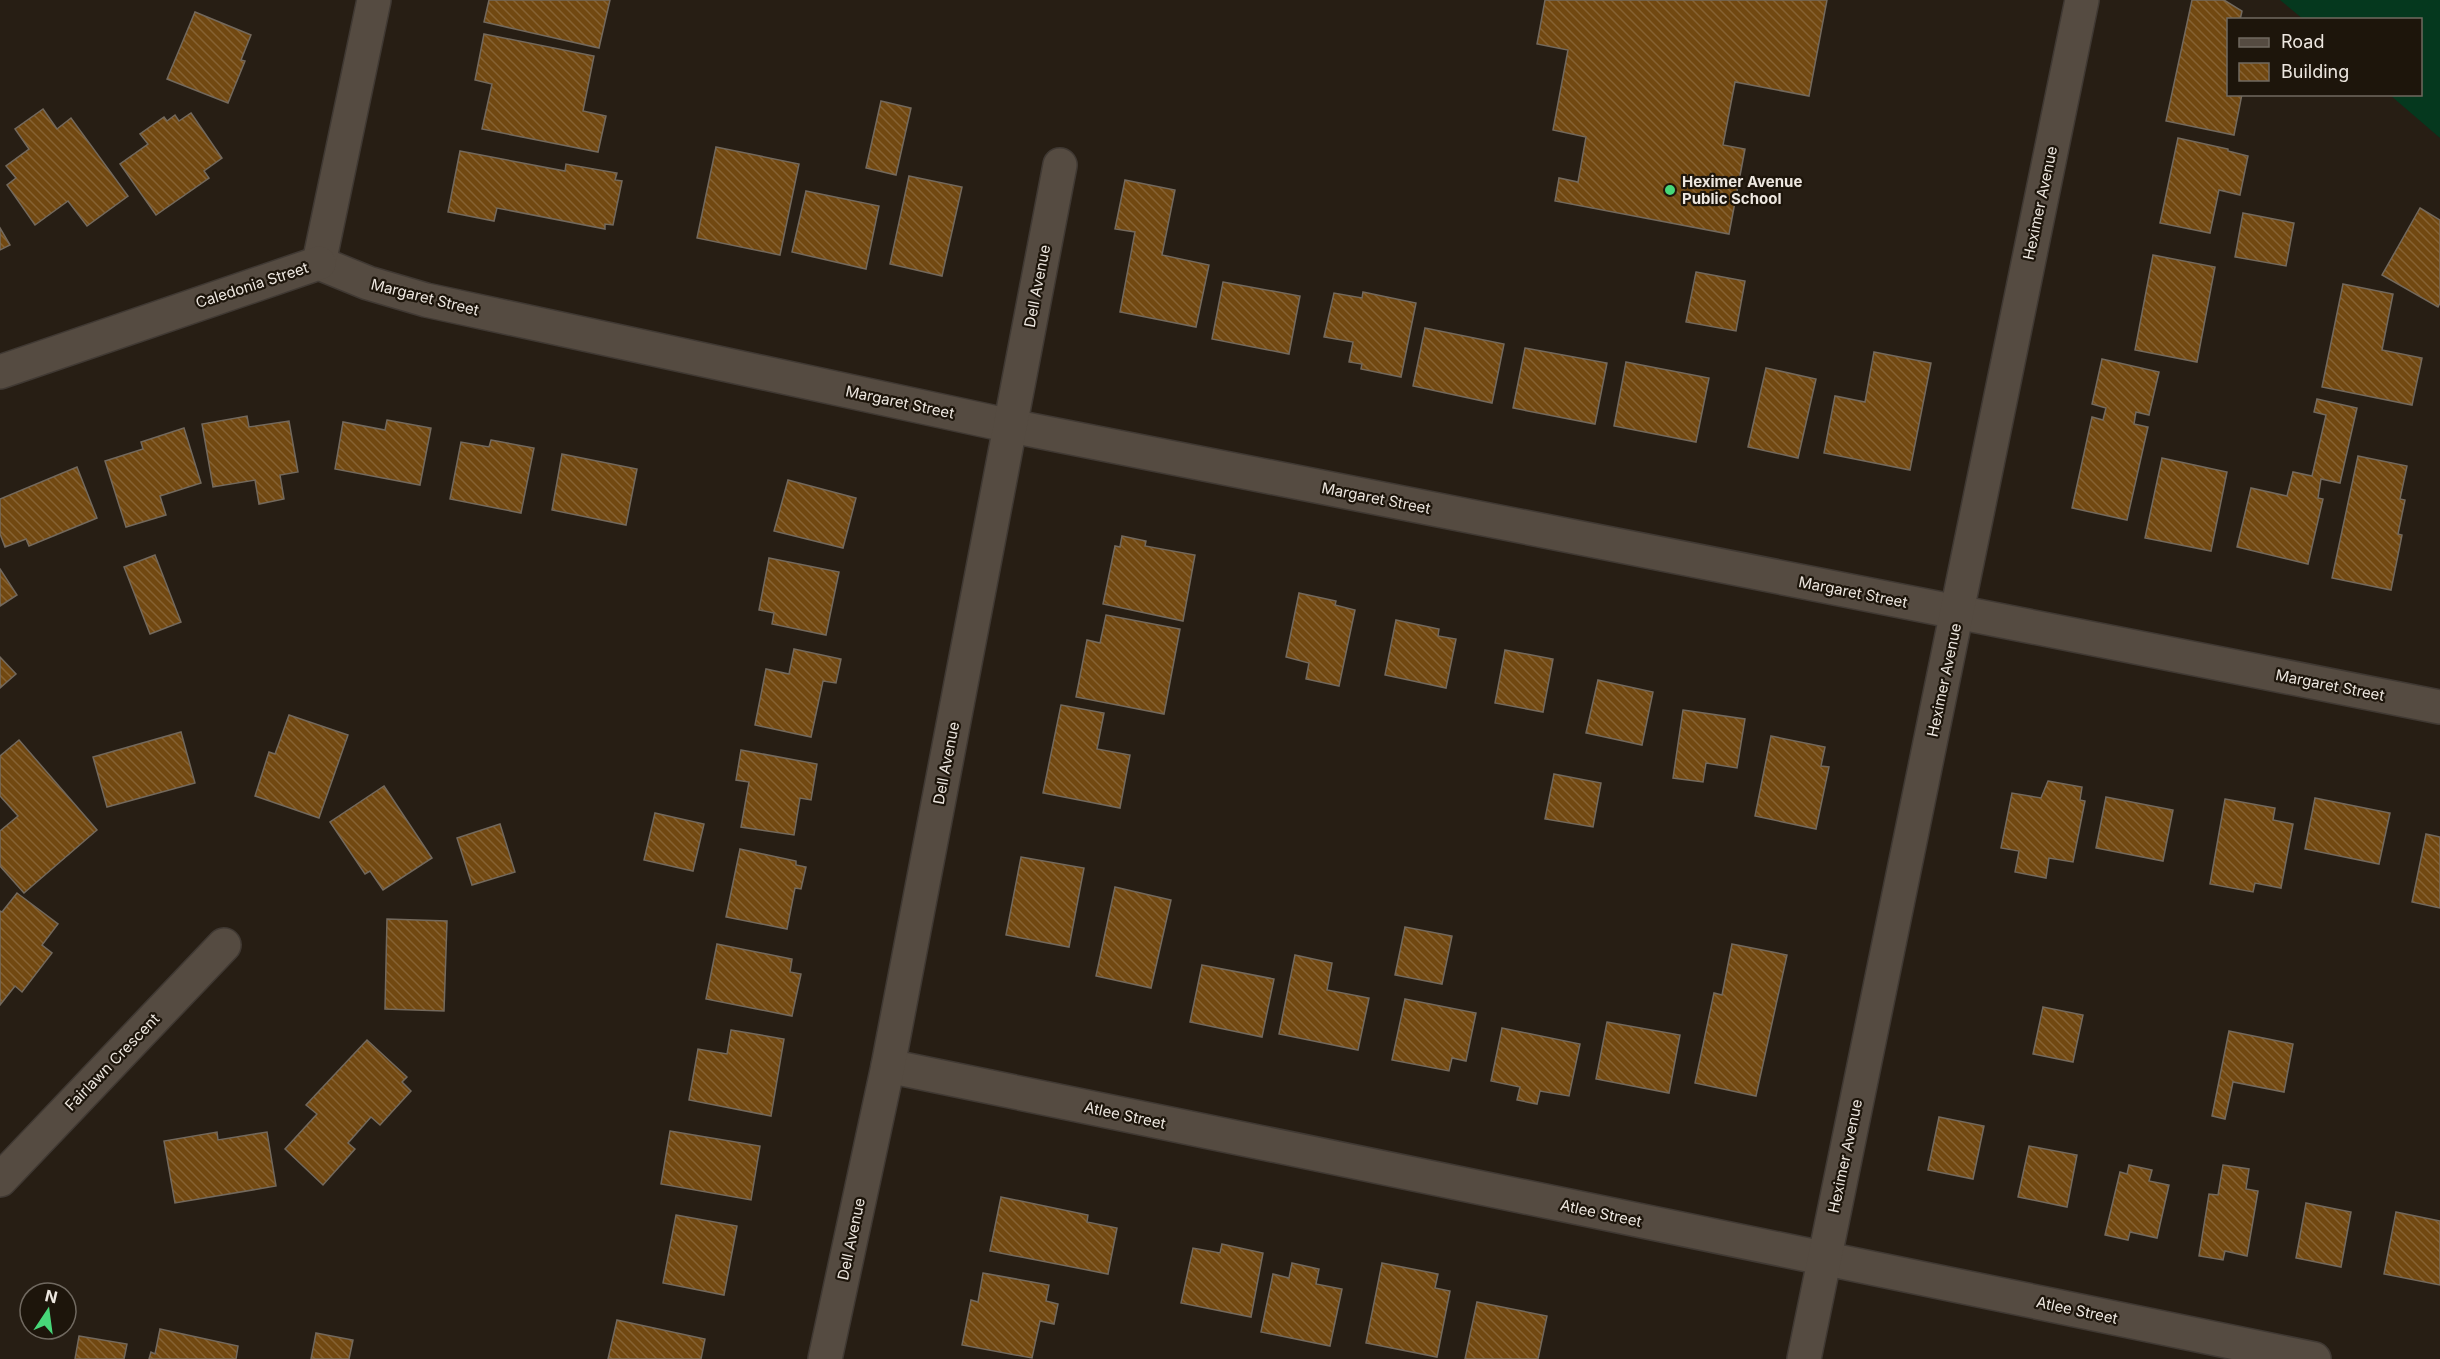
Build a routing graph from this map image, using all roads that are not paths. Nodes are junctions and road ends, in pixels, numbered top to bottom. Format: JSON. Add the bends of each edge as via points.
{"nodes":[{"id":1,"x":374,"y":0,"type":"edge"},
{"id":2,"x":2082,"y":0,"type":"edge"},
{"id":3,"x":1060,"y":165,"type":"dead end"},
{"id":4,"x":319,"y":263,"type":"junction"},
{"id":5,"x":0,"y":372,"type":"edge"},
{"id":6,"x":1011,"y":426,"type":"junction"},
{"id":7,"x":1958,"y":613,"type":"junction"},
{"id":8,"x":2440,"y":707,"type":"edge"},
{"id":9,"x":224,"y":945,"type":"dead end"},
{"id":10,"x":888,"y":1066,"type":"junction"},
{"id":11,"x":0,"y":1180,"type":"edge"},
{"id":12,"x":1824,"y":1259,"type":"junction"},
{"id":13,"x":825,"y":1359,"type":"edge"},
{"id":14,"x":1803,"y":1359,"type":"edge"},
{"id":15,"x":2314,"y":1359,"type":"edge"}],
"edges":[{"from":1,"to":4,"type":"street","name":"Caledonia Street"},
{"from":2,"to":7,"type":"street","name":"Heximer Avenue"},
{"from":3,"to":6,"type":"street","name":"Dell Avenue"},
{"from":4,"to":5,"type":"street","name":"Caledonia Street"},
{"from":4,"to":6,"type":"street","name":"Margaret Street","via":[[368,284],[426,300]]},
{"from":6,"to":7,"type":"street","name":"Margaret Street"},
{"from":6,"to":10,"type":"street","name":"Dell Avenue"},
{"from":7,"to":8,"type":"street","name":"Margaret Street"},
{"from":7,"to":12,"type":"street","name":"Heximer Avenue"},
{"from":9,"to":11,"type":"street","name":"Fairlawn Crescent"},
{"from":10,"to":12,"type":"street","name":"Atlee Street"},
{"from":10,"to":13,"type":"street","name":"Dell Avenue"},
{"from":12,"to":14,"type":"street","name":"Heximer Avenue"},
{"from":12,"to":15,"type":"street","name":"Atlee Street"}]}
